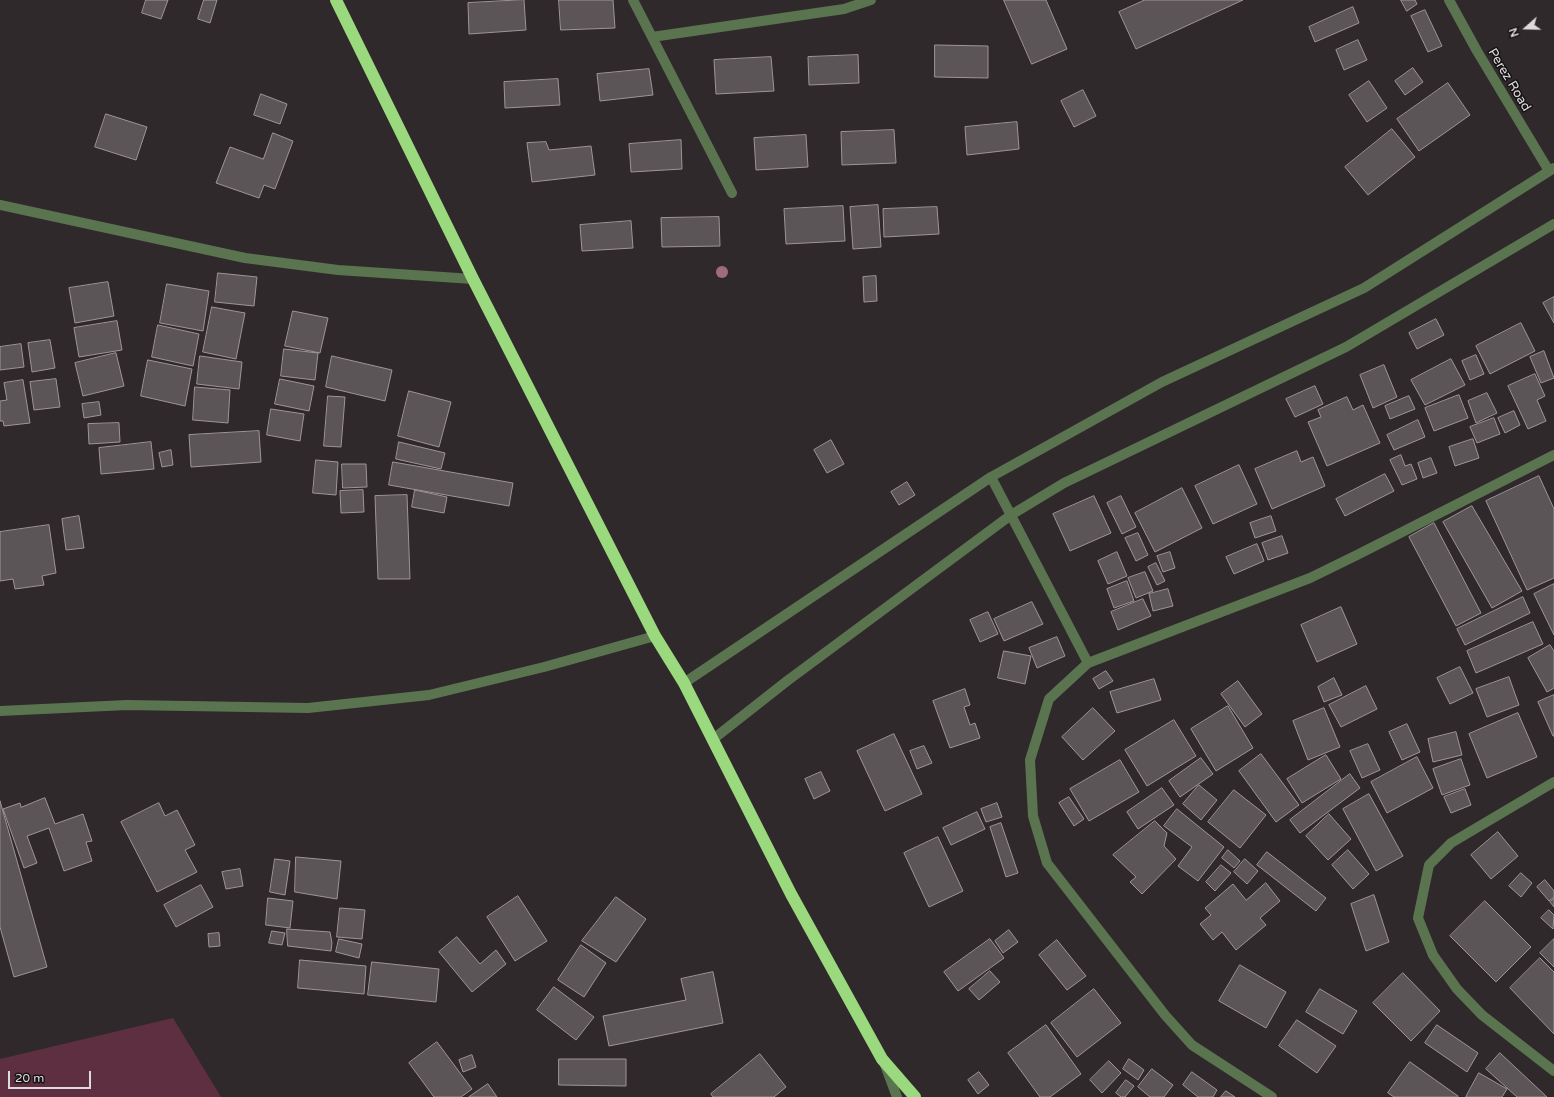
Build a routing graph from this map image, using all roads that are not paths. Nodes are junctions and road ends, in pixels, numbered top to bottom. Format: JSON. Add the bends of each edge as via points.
{"nodes":[{"id":1,"x":336,"y":0,"type":"edge"},
{"id":2,"x":633,"y":0,"type":"edge"},
{"id":3,"x":871,"y":0,"type":"edge"},
{"id":4,"x":1449,"y":0,"type":"edge"},
{"id":5,"x":652,"y":37,"type":"junction"},
{"id":6,"x":1552,"y":170,"type":"edge"},
{"id":7,"x":732,"y":193,"type":"dead end"},
{"id":8,"x":0,"y":205,"type":"edge"},
{"id":9,"x":1554,"y":224,"type":"edge"},
{"id":10,"x":474,"y":278,"type":"junction"},
{"id":11,"x":1554,"y":454,"type":"edge"},
{"id":12,"x":991,"y":477,"type":"junction"},
{"id":13,"x":1011,"y":514,"type":"junction"},
{"id":14,"x":656,"y":636,"type":"junction"},
{"id":15,"x":1088,"y":663,"type":"junction"},
{"id":16,"x":684,"y":683,"type":"junction"},
{"id":17,"x":0,"y":711,"type":"edge"},
{"id":18,"x":712,"y":740,"type":"junction"},
{"id":19,"x":1554,"y":782,"type":"edge"},
{"id":20,"x":882,"y":1059,"type":"junction"},
{"id":21,"x":1554,"y":1071,"type":"edge"},
{"id":22,"x":897,"y":1097,"type":"edge"},
{"id":23,"x":915,"y":1097,"type":"edge"},
{"id":24,"x":1272,"y":1097,"type":"edge"}],
"edges":[{"from":1,"to":10,"type":"highway"},
{"from":2,"to":5,"type":"street"},
{"from":3,"to":5,"type":"street","via":[[844,9]]},
{"from":4,"to":6,"type":"street","name":"Perez Road","via":[[1476,51]]},
{"from":5,"to":7,"type":"street"},
{"from":6,"to":12,"type":"street","via":[[1364,288],[1162,382]]},
{"from":8,"to":10,"type":"street","via":[[245,258],[338,270]]},
{"from":9,"to":13,"type":"street","via":[[1346,347],[1064,483]]},
{"from":10,"to":14,"type":"highway"},
{"from":11,"to":15,"type":"street","via":[[1310,578]]},
{"from":12,"to":13,"type":"street"},
{"from":12,"to":16,"type":"street"},
{"from":13,"to":15,"type":"street"},
{"from":13,"to":18,"type":"street"},
{"from":14,"to":16,"type":"highway"},
{"from":14,"to":17,"type":"street","via":[[544,667],[421,695],[308,708],[126,705]]},
{"from":15,"to":24,"type":"street","via":[[1049,700],[1030,760],[1033,816],[1047,864],[1165,1016],[1192,1045]]},
{"from":16,"to":18,"type":"highway"},
{"from":18,"to":20,"type":"highway","via":[[791,894]]},
{"from":19,"to":21,"type":"street","via":[[1451,843],[1429,865],[1418,918],[1433,955],[1457,989],[1482,1015]]},
{"from":20,"to":22,"type":"street"},
{"from":20,"to":23,"type":"highway"}]}
